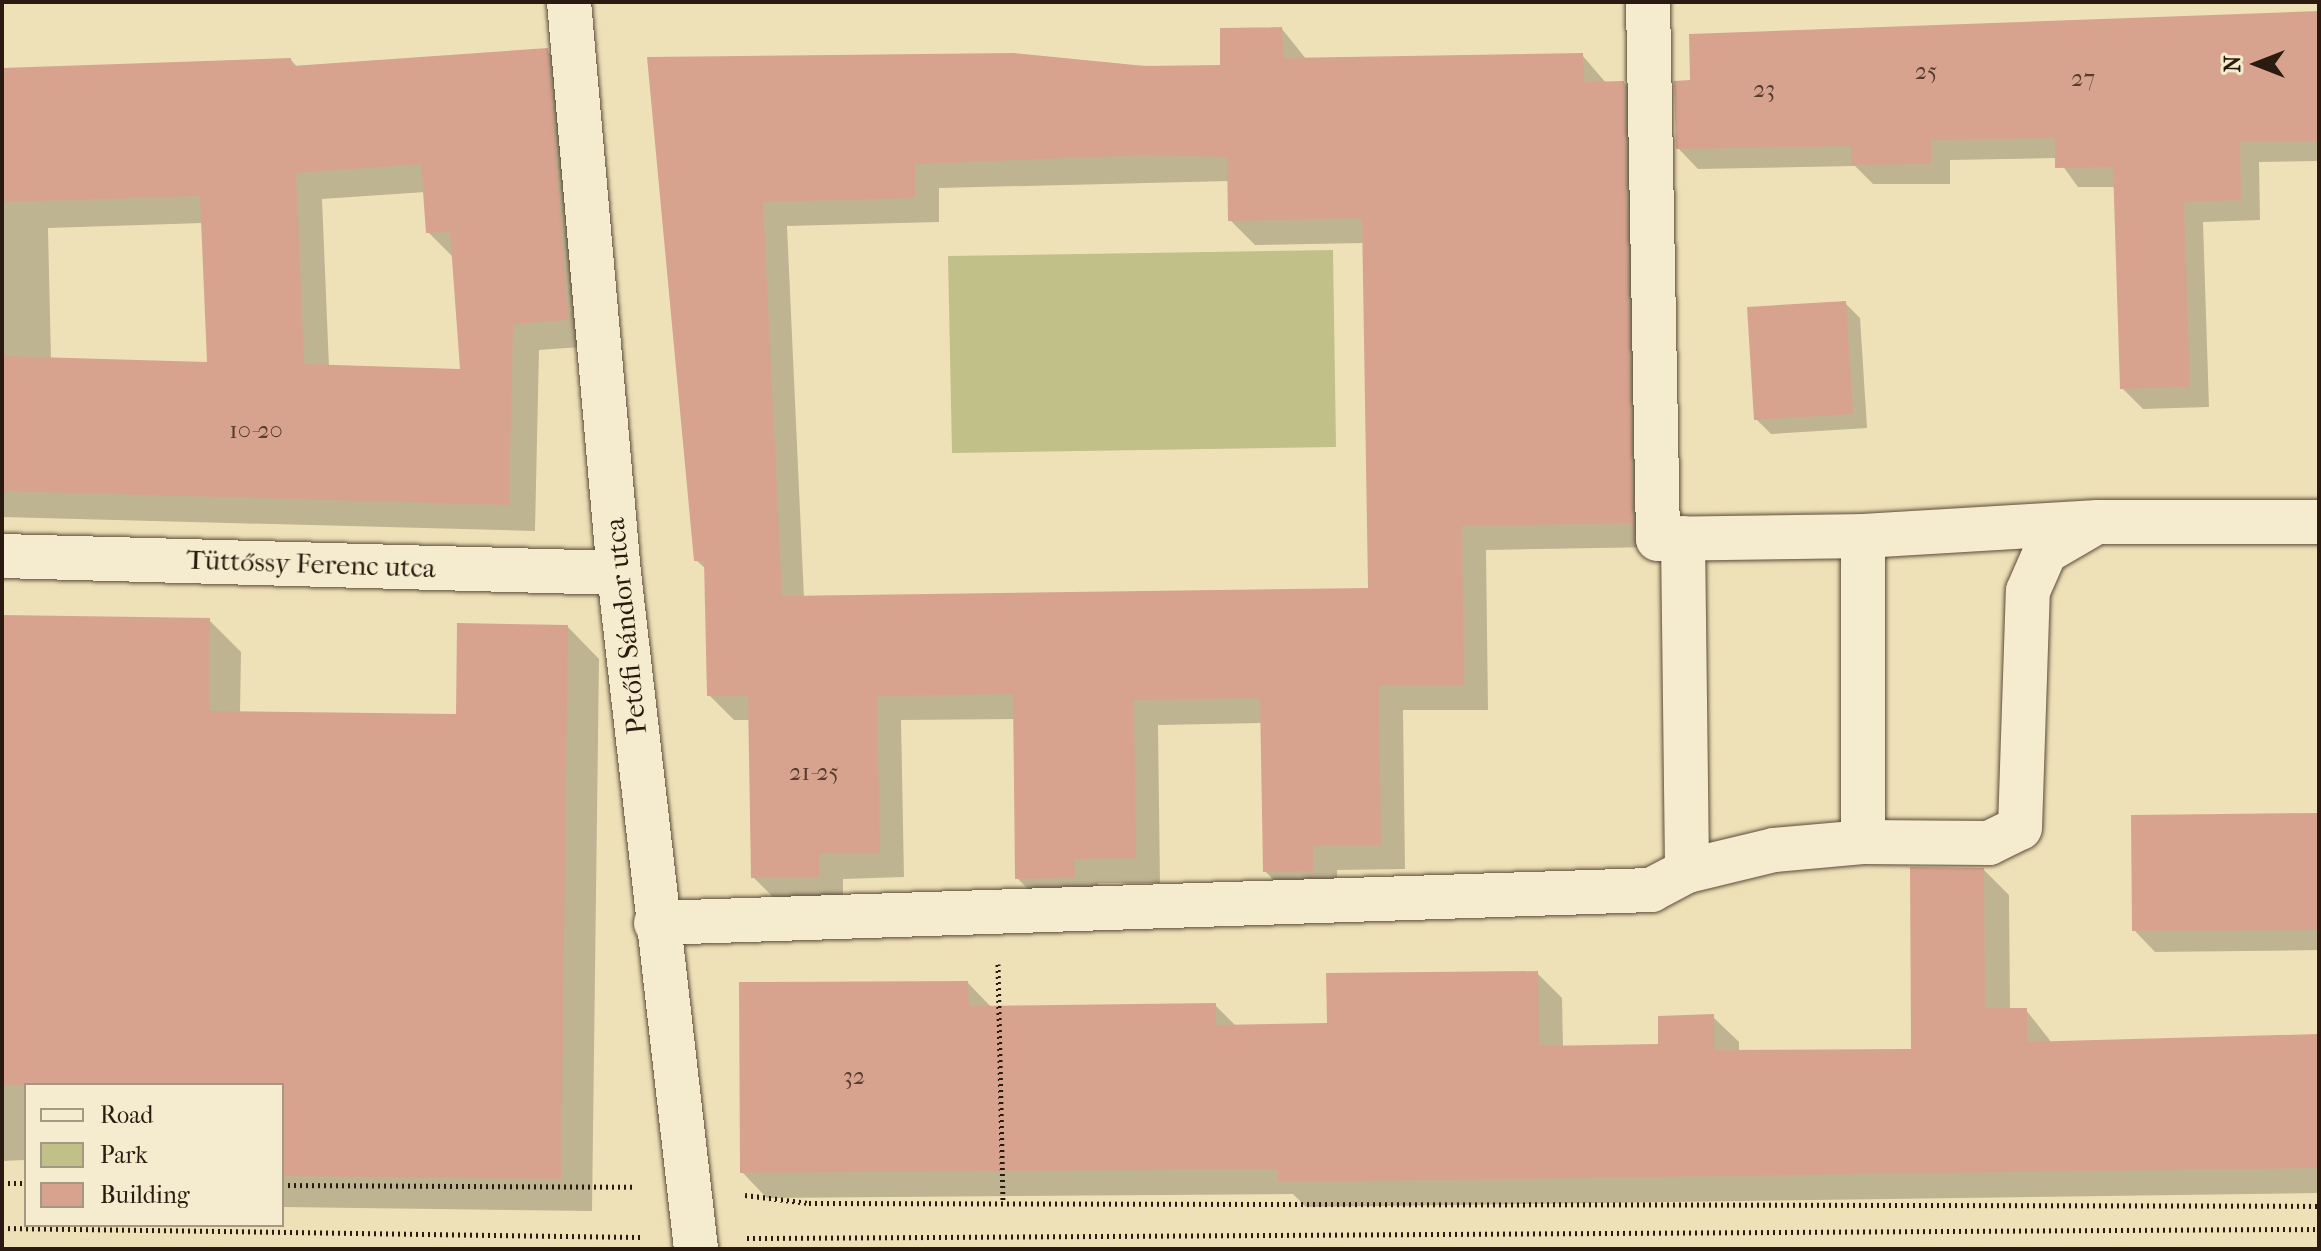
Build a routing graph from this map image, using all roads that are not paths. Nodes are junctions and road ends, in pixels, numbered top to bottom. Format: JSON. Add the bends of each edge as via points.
{"nodes":[{"id":1,"x":569,"y":2,"type":"edge"},
{"id":2,"x":1648,"y":2,"type":"edge"},
{"id":3,"x":2098,"y":522,"type":"junction"},
{"id":4,"x":2319,"y":522,"type":"edge"},
{"id":5,"x":1863,"y":536,"type":"junction"},
{"id":6,"x":1683,"y":538,"type":"junction"},
{"id":7,"x":2,"y":556,"type":"edge"},
{"id":8,"x":619,"y":573,"type":"junction"},
{"id":9,"x":1863,"y":842,"type":"junction"},
{"id":10,"x":1687,"y":871,"type":"junction"},
{"id":11,"x":656,"y":923,"type":"junction"},
{"id":12,"x":695,"y":1243,"type":"edge"}],
"edges":[{"from":1,"to":8,"type":"street","name":"Petőfi Sándor utca"},
{"from":2,"to":6,"type":"street","via":[[1658,539]]},
{"from":3,"to":4,"type":"street"},
{"from":3,"to":5,"type":"street"},
{"from":3,"to":9,"type":"street","via":[[2045,552],[2028,591],[2020,828],[1989,843]]},
{"from":5,"to":6,"type":"street"},
{"from":5,"to":9,"type":"street"},
{"from":6,"to":10,"type":"street"},
{"from":7,"to":8,"type":"street","name":"Tüttőssy Ferenc utca"},
{"from":8,"to":11,"type":"street","name":"Petőfi Sándor utca"},
{"from":9,"to":10,"type":"street","via":[[1774,850]]},
{"from":10,"to":11,"type":"street","via":[[1651,890],[997,916]]},
{"from":11,"to":12,"type":"street","name":"Petőfi Sándor utca","via":[[684,1187]]}]}
